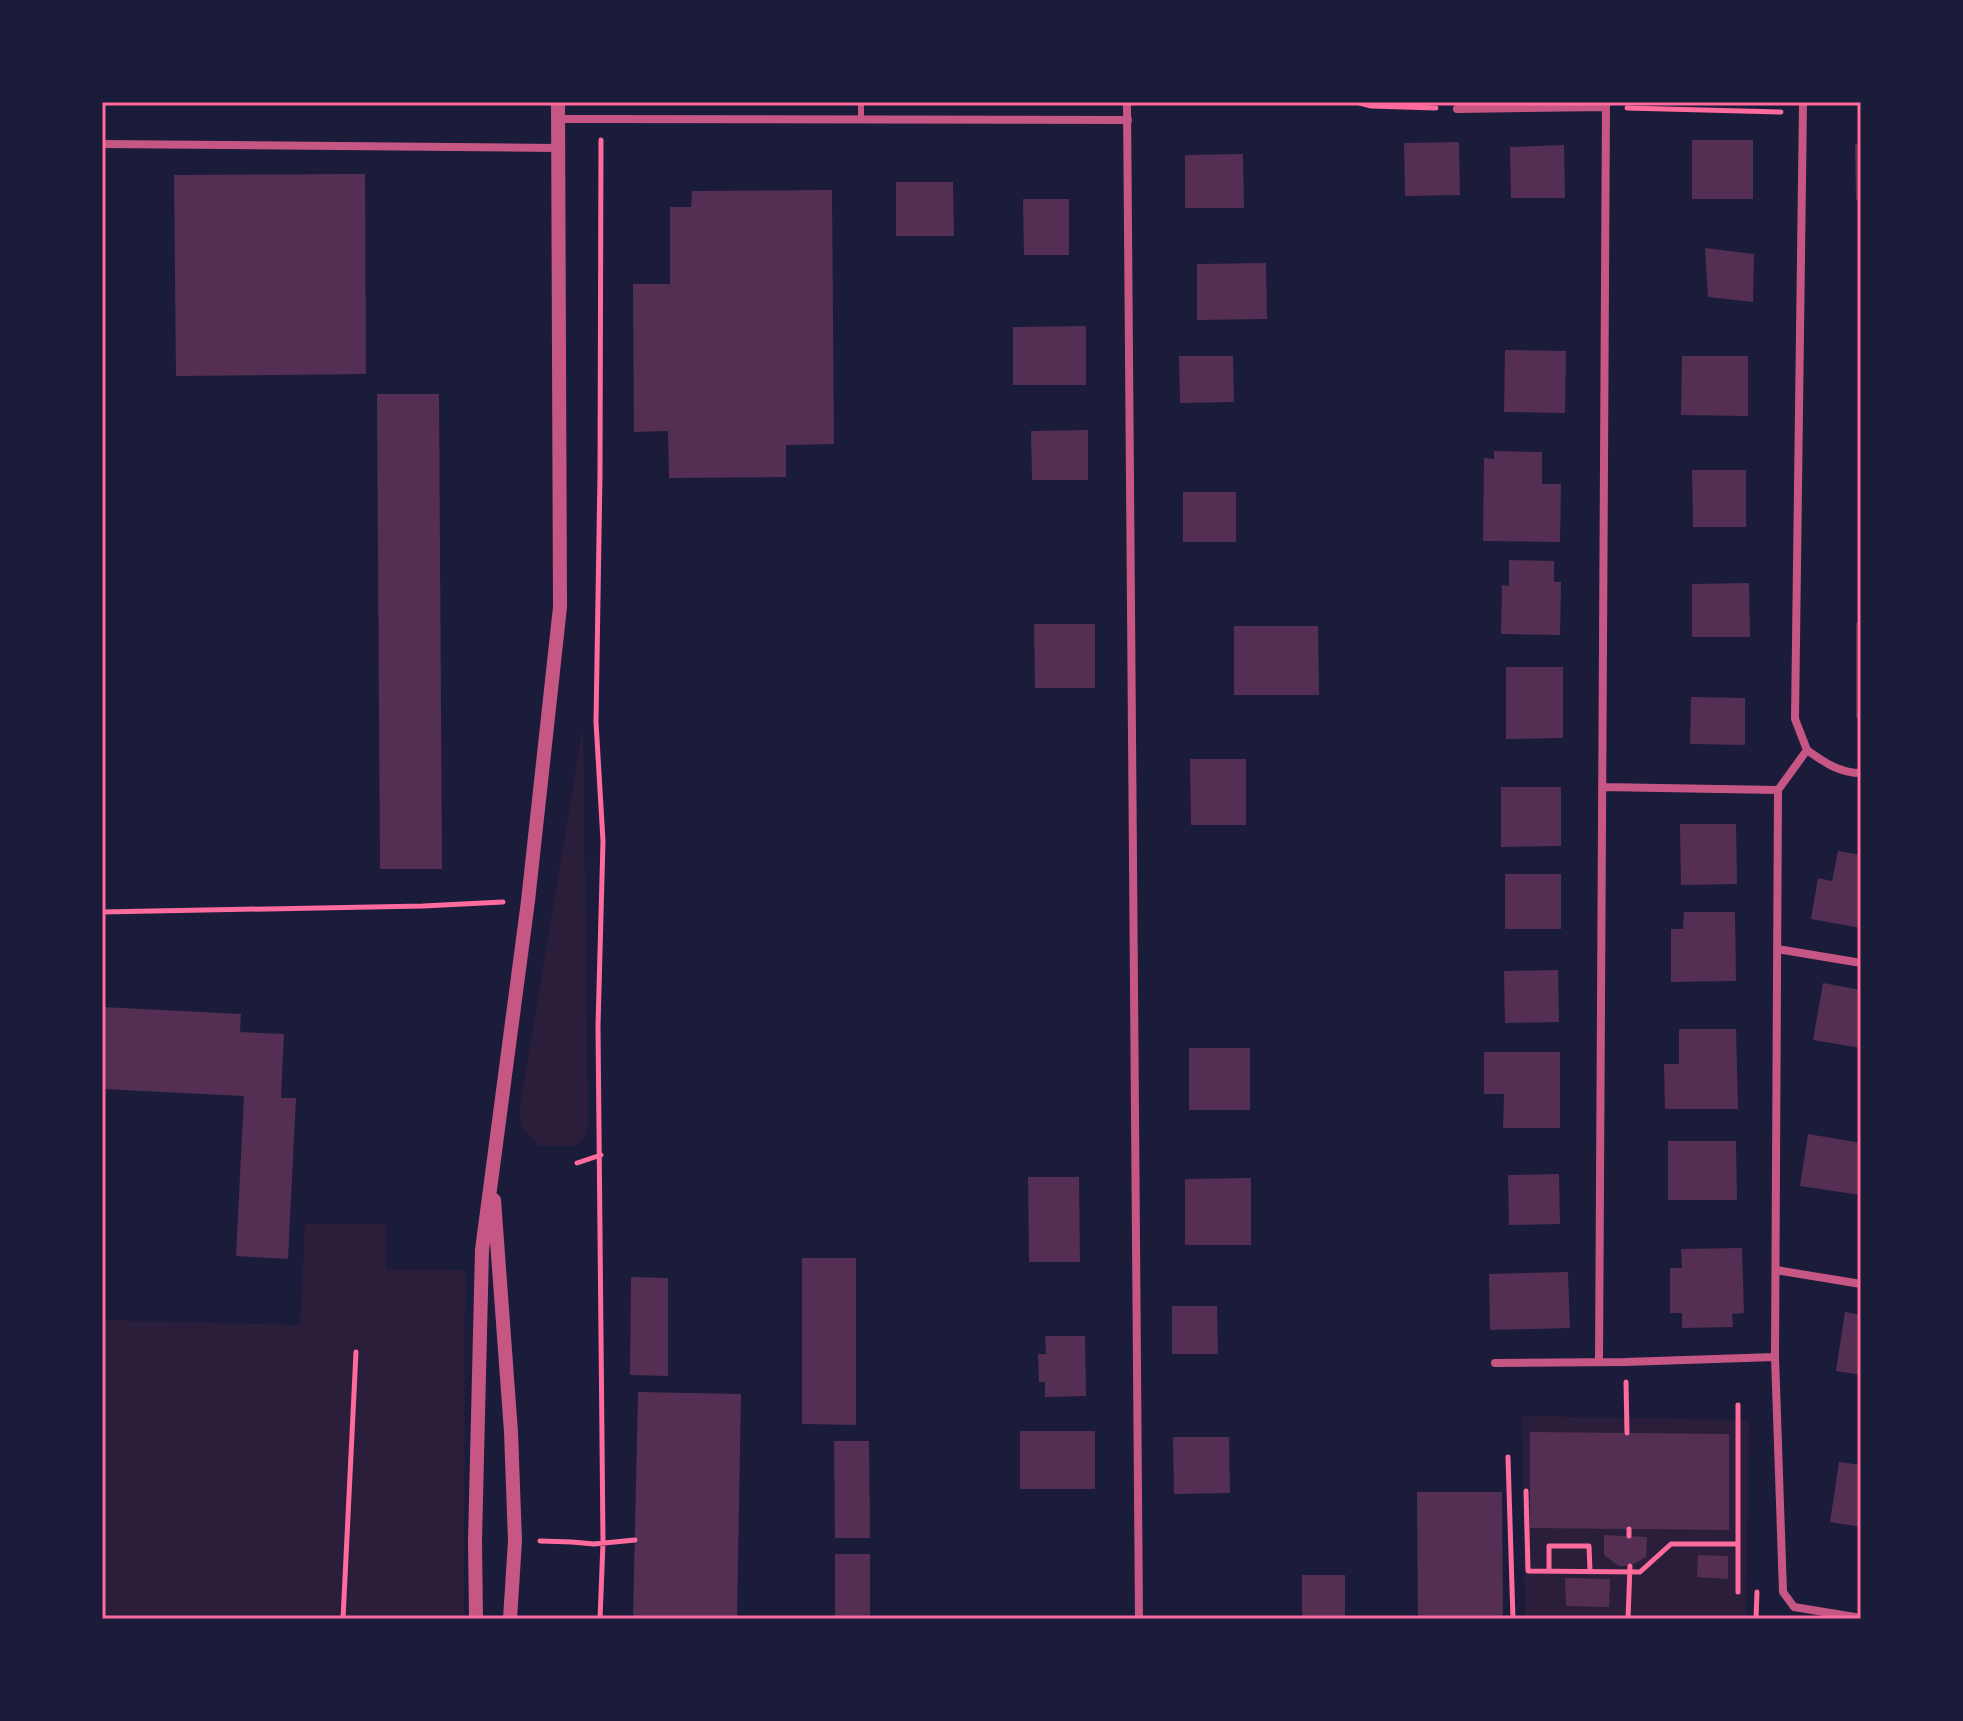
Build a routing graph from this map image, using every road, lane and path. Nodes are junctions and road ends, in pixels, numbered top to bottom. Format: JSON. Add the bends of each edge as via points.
{"nodes":[{"id":1,"x":558,"y":102,"type":"edge"},
{"id":2,"x":861,"y":102,"type":"edge"},
{"id":3,"x":1127,"y":102,"type":"edge"},
{"id":4,"x":1356,"y":102,"type":"edge"},
{"id":5,"x":1803,"y":102,"type":"edge"},
{"id":6,"x":1606,"y":104,"type":"edge"},
{"id":7,"x":1457,"y":109,"type":"joint"},
{"id":8,"x":1803,"y":112,"type":"junction"},
{"id":9,"x":558,"y":119,"type":"junction"},
{"id":10,"x":601,"y":119,"type":"junction"},
{"id":11,"x":861,"y":120,"type":"junction"},
{"id":12,"x":1128,"y":120,"type":"junction"},
{"id":13,"x":102,"y":144,"type":"edge"},
{"id":14,"x":558,"y":148,"type":"junction"},
{"id":15,"x":1807,"y":750,"type":"junction"},
{"id":16,"x":1861,"y":773,"type":"edge"},
{"id":17,"x":1602,"y":787,"type":"junction"},
{"id":18,"x":1778,"y":790,"type":"junction"},
{"id":19,"x":528,"y":901,"type":"junction"},
{"id":20,"x":102,"y":912,"type":"edge"},
{"id":21,"x":1777,"y":949,"type":"junction"},
{"id":22,"x":1861,"y":963,"type":"edge"},
{"id":23,"x":601,"y":1155,"type":"junction"},
{"id":24,"x":577,"y":1163,"type":"dead end"},
{"id":25,"x":492,"y":1168,"type":"junction"},
{"id":26,"x":1776,"y":1270,"type":"junction"},
{"id":27,"x":1861,"y":1284,"type":"edge"},
{"id":28,"x":356,"y":1352,"type":"dead end"},
{"id":29,"x":1775,"y":1357,"type":"junction"},
{"id":30,"x":1599,"y":1362,"type":"junction"},
{"id":31,"x":1625,"y":1362,"type":"junction"},
{"id":32,"x":1495,"y":1363,"type":"dead end"},
{"id":33,"x":1738,"y":1405,"type":"dead end"},
{"id":34,"x":1627,"y":1433,"type":"dead end"},
{"id":35,"x":1508,"y":1457,"type":"dead end"},
{"id":36,"x":1526,"y":1491,"type":"dead end"},
{"id":37,"x":635,"y":1540,"type":"dead end"},
{"id":38,"x":515,"y":1541,"type":"junction"},
{"id":39,"x":603,"y":1543,"type":"junction"},
{"id":40,"x":1738,"y":1544,"type":"junction"},
{"id":41,"x":1630,"y":1569,"type":"junction"},
{"id":42,"x":1549,"y":1571,"type":"junction"},
{"id":43,"x":1590,"y":1571,"type":"junction"},
{"id":44,"x":1738,"y":1592,"type":"dead end"},
{"id":45,"x":1757,"y":1592,"type":"dead end"},
{"id":46,"x":1861,"y":1618,"type":"edge"},
{"id":47,"x":343,"y":1619,"type":"edge"},
{"id":48,"x":476,"y":1619,"type":"edge"},
{"id":49,"x":510,"y":1619,"type":"edge"},
{"id":50,"x":600,"y":1619,"type":"edge"},
{"id":51,"x":1139,"y":1619,"type":"edge"},
{"id":52,"x":1513,"y":1619,"type":"edge"},
{"id":53,"x":1628,"y":1619,"type":"edge"},
{"id":54,"x":1756,"y":1619,"type":"edge"}],
"edges":[{"from":1,"to":9,"type":"street"},
{"from":2,"to":11,"type":"lane"},
{"from":3,"to":12,"type":"street"},
{"from":4,"to":7,"type":"path"},
{"from":5,"to":8,"type":"street"},
{"from":6,"to":7,"type":"street"},
{"from":6,"to":8,"type":"path"},
{"from":6,"to":17,"type":"street"},
{"from":8,"to":15,"type":"street","via":[[1795,719]]},
{"from":9,"to":10,"type":"street"},
{"from":9,"to":14,"type":"street"},
{"from":10,"to":11,"type":"street"},
{"from":10,"to":23,"type":"path","via":[[596,722],[603,841]]},
{"from":11,"to":12,"type":"street"},
{"from":12,"to":51,"type":"street"},
{"from":13,"to":14,"type":"street"},
{"from":14,"to":19,"type":"street","via":[[560,607]]},
{"from":15,"to":16,"type":"street","via":[[1828,766]]},
{"from":15,"to":18,"type":"street"},
{"from":17,"to":18,"type":"street"},
{"from":17,"to":30,"type":"street"},
{"from":18,"to":21,"type":"street"},
{"from":19,"to":20,"type":"path"},
{"from":19,"to":25,"type":"street"},
{"from":21,"to":22,"type":"street"},
{"from":21,"to":26,"type":"street"},
{"from":23,"to":24,"type":"path"},
{"from":23,"to":39,"type":"path"},
{"from":25,"to":38,"type":"street"},
{"from":25,"to":48,"type":"street","via":[[482,1250]]},
{"from":26,"to":27,"type":"street"},
{"from":26,"to":29,"type":"street"},
{"from":28,"to":47,"type":"path"},
{"from":29,"to":31,"type":"street"},
{"from":29,"to":46,"type":"street","via":[[1783,1592],[1794,1607]]},
{"from":30,"to":31,"type":"street"},
{"from":30,"to":32,"type":"street"},
{"from":31,"to":34,"type":"path"},
{"from":33,"to":40,"type":"path"},
{"from":35,"to":52,"type":"path"},
{"from":36,"to":42,"type":"path","via":[[1528,1571]]},
{"from":37,"to":39,"type":"path"},
{"from":38,"to":39,"type":"path"},
{"from":38,"to":49,"type":"street"},
{"from":39,"to":50,"type":"path"},
{"from":40,"to":41,"type":"path","via":[[1671,1544],[1640,1572]]},
{"from":40,"to":44,"type":"path"},
{"from":41,"to":43,"type":"path"},
{"from":41,"to":53,"type":"path"},
{"from":42,"to":43,"type":"path"},
{"from":42,"to":43,"type":"path","via":[[1549,1546],[1589,1546]]},
{"from":45,"to":54,"type":"path"}]}
